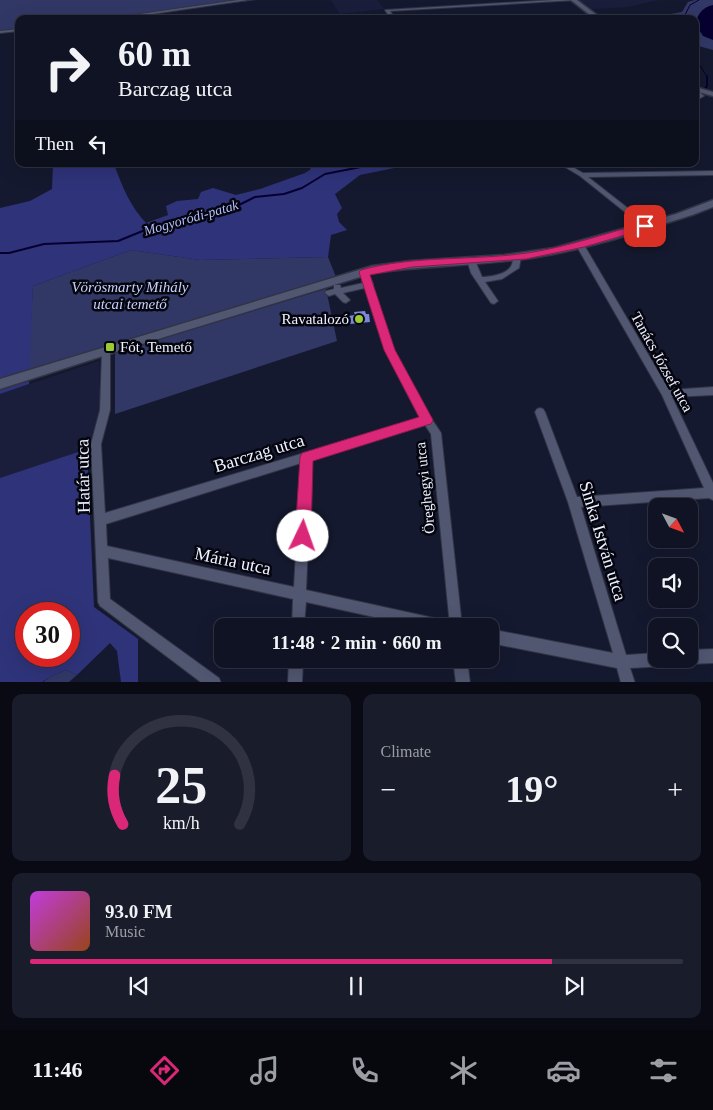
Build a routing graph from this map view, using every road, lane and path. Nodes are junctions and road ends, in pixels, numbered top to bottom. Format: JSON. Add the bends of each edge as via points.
{"nodes":[{"id":1,"x":246,"y":0,"type":"edge"},
{"id":2,"x":254,"y":0,"type":"edge"},
{"id":3,"x":574,"y":0,"type":"edge"},
{"id":4,"x":190,"y":8,"type":"junction"},
{"id":5,"x":137,"y":15,"type":"edge"},
{"id":6,"x":390,"y":15,"type":"edge"},
{"id":7,"x":594,"y":15,"type":"edge"},
{"id":8,"x":15,"y":30,"type":"edge"},
{"id":9,"x":0,"y":32,"type":"edge"},
{"id":10,"x":568,"y":167,"type":"edge"},
{"id":11,"x":713,"y":173,"type":"edge"},
{"id":12,"x":582,"y":175,"type":"junction"},
{"id":13,"x":713,"y":203,"type":"edge"},
{"id":14,"x":645,"y":226,"type":"junction"},
{"id":15,"x":580,"y":245,"type":"junction"},
{"id":16,"x":517,"y":257,"type":"junction"},
{"id":17,"x":471,"y":260,"type":"junction"},
{"id":18,"x":364,"y":272,"type":"junction"},
{"id":19,"x":479,"y":280,"type":"junction"},
{"id":20,"x":368,"y":284,"type":"junction"},
{"id":21,"x":334,"y":289,"type":"junction"},
{"id":22,"x":346,"y":300,"type":"dead end"},
{"id":23,"x":494,"y":301,"type":"dead end"},
{"id":24,"x":106,"y":350,"type":"junction"},
{"id":25,"x":0,"y":384,"type":"edge"},
{"id":26,"x":713,"y":391,"type":"edge"},
{"id":27,"x":666,"y":394,"type":"junction"},
{"id":28,"x":540,"y":412,"type":"dead end"},
{"id":29,"x":427,"y":420,"type":"junction"},
{"id":30,"x":306,"y":457,"type":"junction"},
{"id":31,"x":713,"y":494,"type":"edge"},
{"id":32,"x":574,"y":502,"type":"junction"},
{"id":33,"x":101,"y":520,"type":"junction"},
{"id":34,"x":102,"y":551,"type":"junction"},
{"id":35,"x":300,"y":595,"type":"junction"},
{"id":36,"x":104,"y":602,"type":"joint"},
{"id":37,"x":299,"y":618,"type":"edge"},
{"id":38,"x":406,"y":618,"type":"edge"},
{"id":39,"x":455,"y":618,"type":"edge"},
{"id":40,"x":499,"y":638,"type":"edge"},
{"id":41,"x":713,"y":656,"type":"edge"},
{"id":42,"x":698,"y":657,"type":"edge"},
{"id":43,"x":648,"y":660,"type":"edge"},
{"id":44,"x":622,"y":662,"type":"junction"},
{"id":45,"x":296,"y":668,"type":"edge"},
{"id":46,"x":461,"y":668,"type":"edge"},
{"id":47,"x":214,"y":682,"type":"edge"},
{"id":48,"x":295,"y":682,"type":"edge"},
{"id":49,"x":463,"y":682,"type":"edge"},
{"id":50,"x":628,"y":682,"type":"edge"}],
"edges":[{"from":1,"to":4,"type":"street"},
{"from":2,"to":4,"type":"street"},
{"from":3,"to":6,"type":"street","via":[[387,10]]},
{"from":3,"to":7,"type":"main road"},
{"from":4,"to":5,"type":"street"},
{"from":8,"to":9,"type":"street"},
{"from":10,"to":12,"type":"street"},
{"from":11,"to":12,"type":"street"},
{"from":12,"to":14,"type":"street"},
{"from":13,"to":14,"type":"main road"},
{"from":14,"to":15,"type":"main road"},
{"from":15,"to":16,"type":"main road"},
{"from":15,"to":27,"type":"street","name":"Tanács József utca"},
{"from":16,"to":17,"type":"main road"},
{"from":16,"to":19,"type":"street","via":[[516,266],[507,274],[497,279]]},
{"from":17,"to":18,"type":"main road","via":[[395,266]]},
{"from":17,"to":19,"type":"street"},
{"from":18,"to":20,"type":"street","name":"Öreghegyi utca"},
{"from":18,"to":21,"type":"main road"},
{"from":19,"to":23,"type":"street"},
{"from":20,"to":21,"type":"street"},
{"from":20,"to":29,"type":"street","name":"Öreghegyi utca","via":[[389,350]]},
{"from":21,"to":22,"type":"street"},
{"from":21,"to":24,"type":"main road"},
{"from":24,"to":25,"type":"main road"},
{"from":24,"to":33,"type":"street","name":"Határ utca","via":[[105,410],[96,444]]},
{"from":26,"to":27,"type":"street"},
{"from":27,"to":31,"type":"street","name":"Tanács József utca"},
{"from":28,"to":32,"type":"street","name":"Sinka István utca"},
{"from":29,"to":30,"type":"street","name":"Barczag utca"},
{"from":29,"to":39,"type":"street","name":"Öreghegyi utca","via":[[436,433]]},
{"from":30,"to":33,"type":"street","name":"Barczag utca"},
{"from":30,"to":35,"type":"street"},
{"from":31,"to":32,"type":"street"},
{"from":32,"to":44,"type":"street","name":"Sinka István utca"},
{"from":33,"to":34,"type":"street","name":"Határ utca"},
{"from":34,"to":35,"type":"street","name":"Mária utca"},
{"from":34,"to":36,"type":"street","name":"Határ utca"},
{"from":35,"to":37,"type":"street"},
{"from":35,"to":38,"type":"street","name":"Mária utca"},
{"from":36,"to":47,"type":"street"},
{"from":40,"to":44,"type":"street"},
{"from":41,"to":42,"type":"street"},
{"from":43,"to":44,"type":"street"},
{"from":44,"to":50,"type":"street","name":"Sinka István utca"},
{"from":45,"to":48,"type":"street"},
{"from":46,"to":49,"type":"street"}]}
